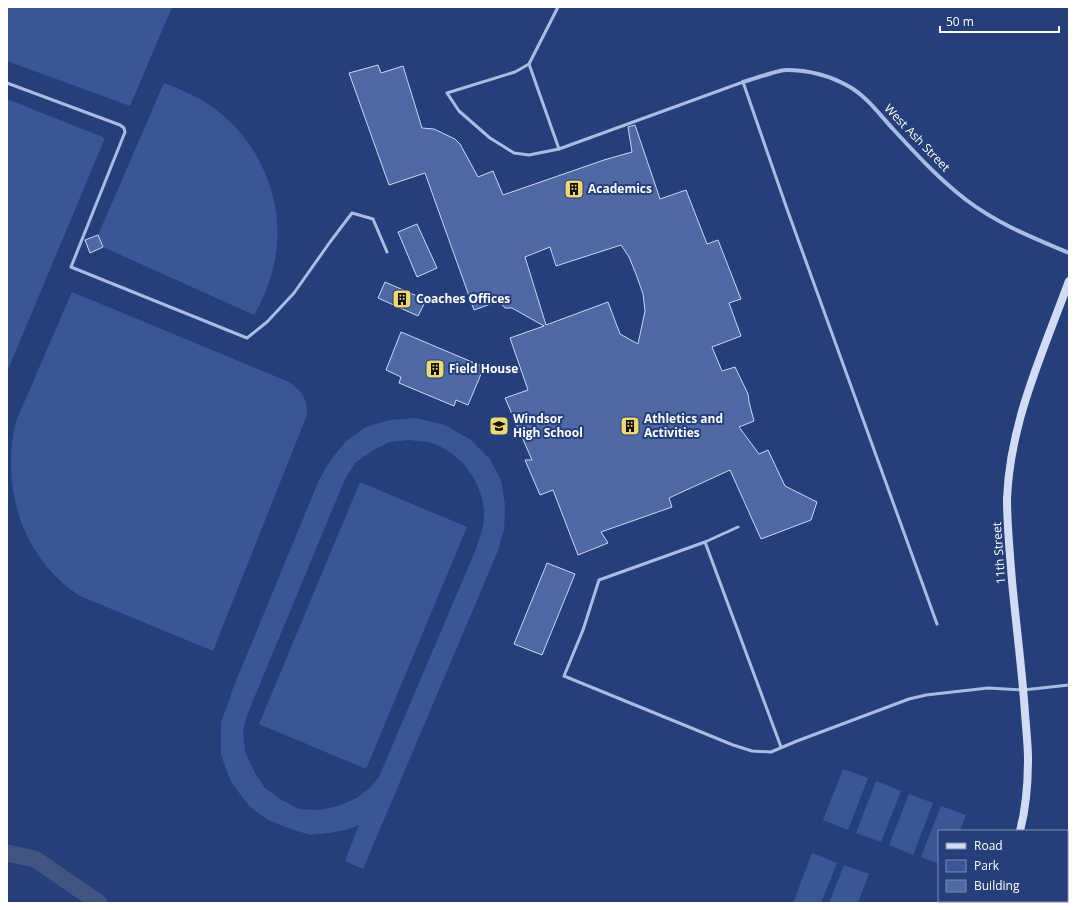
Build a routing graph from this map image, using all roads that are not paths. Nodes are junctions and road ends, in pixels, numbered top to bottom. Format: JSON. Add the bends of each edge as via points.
{"nodes":[{"id":1,"x":558,"y":7,"type":"edge"},
{"id":2,"x":529,"y":64,"type":"junction"},
{"id":3,"x":743,"y":82,"type":"junction"},
{"id":4,"x":7,"y":83,"type":"edge"},
{"id":5,"x":559,"y":149,"type":"junction"},
{"id":6,"x":387,"y":252,"type":"dead end"},
{"id":7,"x":1069,"y":253,"type":"edge"},
{"id":8,"x":1069,"y":281,"type":"edge"},
{"id":9,"x":738,"y":527,"type":"dead end"},
{"id":10,"x":705,"y":542,"type":"junction"},
{"id":11,"x":937,"y":624,"type":"dead end"},
{"id":12,"x":1069,"y":685,"type":"edge"},
{"id":13,"x":1023,"y":690,"type":"junction"},
{"id":14,"x":781,"y":747,"type":"junction"},
{"id":15,"x":1020,"y":830,"type":"edge"}],
"edges":[{"from":1,"to":2,"type":"lane"},
{"from":2,"to":5,"type":"lane"},
{"from":2,"to":5,"type":"lane","via":[[515,72],[448,93],[459,111],[490,138],[514,153],[529,155]]},
{"from":3,"to":5,"type":"lane"},
{"from":3,"to":7,"type":"street","name":"West Ash Street","via":[[785,70],[807,71],[830,77],[851,87],[964,199],[1011,228]]},
{"from":3,"to":11,"type":"lane"},
{"from":4,"to":6,"type":"lane","via":[[124,128],[125,132],[71,267],[247,338],[267,322],[294,293],[352,213],[373,219]]},
{"from":8,"to":13,"type":"street","name":"11th Street","via":[[1030,386],[1018,424],[1011,462],[1007,499],[1009,542]]},
{"from":9,"to":10,"type":"lane"},
{"from":10,"to":14,"type":"lane"},
{"from":10,"to":14,"type":"lane","via":[[599,580],[583,630],[564,676],[752,751],[771,752]]},
{"from":12,"to":13,"type":"lane"},
{"from":13,"to":14,"type":"lane","via":[[988,688],[909,699]]},
{"from":13,"to":15,"type":"street","name":"11th Street","via":[[1028,758],[1024,816]]}]}
